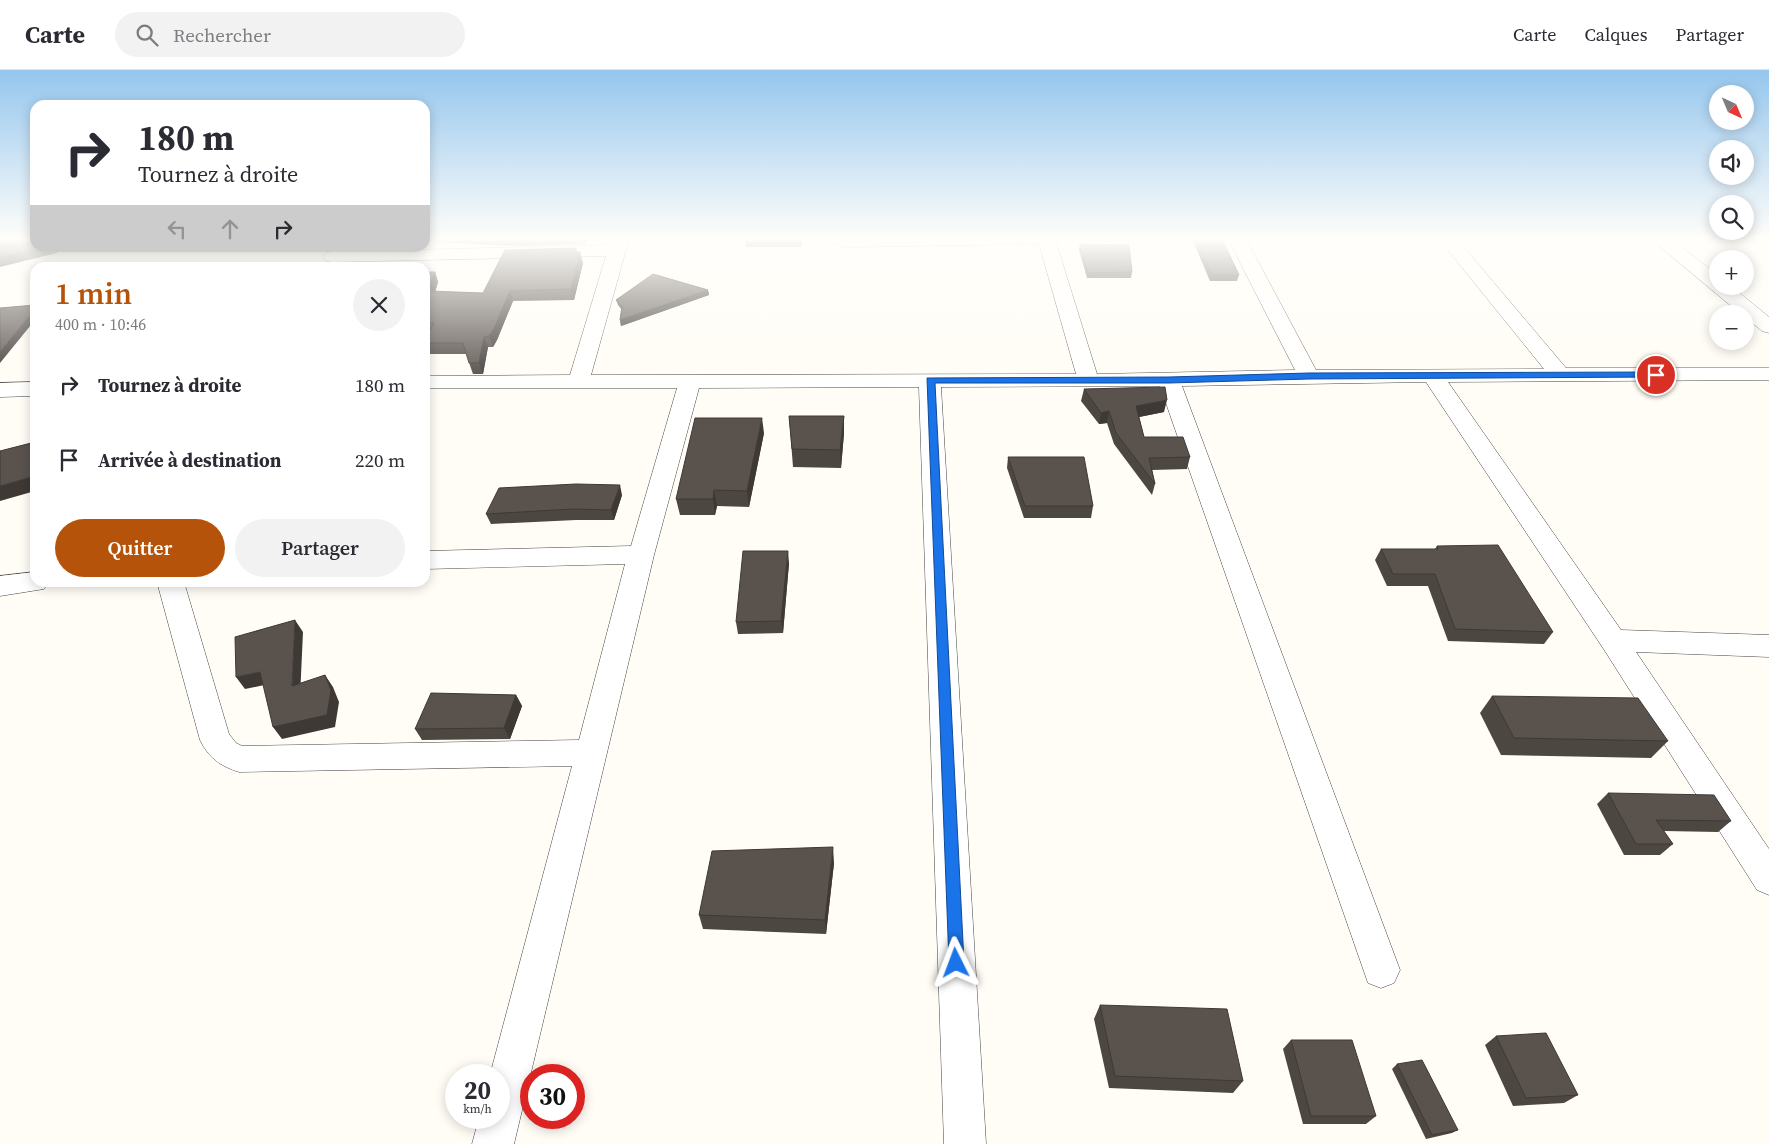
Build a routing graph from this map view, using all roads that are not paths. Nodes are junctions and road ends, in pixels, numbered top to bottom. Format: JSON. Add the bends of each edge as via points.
{"nodes":[{"id":1,"x":605,"y":289,"type":"edge"},
{"id":2,"x":1061,"y":289,"type":"edge"},
{"id":3,"x":1263,"y":289,"type":"edge"},
{"id":4,"x":1489,"y":289,"type":"edge"},
{"id":5,"x":1729,"y":295,"type":"edge"},
{"id":6,"x":1769,"y":327,"type":"edge"},
{"id":7,"x":1769,"y":374,"type":"edge"},
{"id":8,"x":1432,"y":375,"type":"junction"},
{"id":9,"x":1309,"y":376,"type":"junction"},
{"id":10,"x":1561,"y":376,"type":"junction"},
{"id":11,"x":1088,"y":379,"type":"junction"},
{"id":12,"x":579,"y":380,"type":"junction"},
{"id":13,"x":930,"y":380,"type":"junction"},
{"id":14,"x":1169,"y":380,"type":"junction"},
{"id":15,"x":430,"y":382,"type":"edge"},
{"id":16,"x":690,"y":382,"type":"junction"},
{"id":17,"x":30,"y":389,"type":"edge"},
{"id":18,"x":0,"y":390,"type":"edge"},
{"id":19,"x":641,"y":555,"type":"junction"},
{"id":20,"x":430,"y":560,"type":"edge"},
{"id":21,"x":30,"y":583,"type":"edge"},
{"id":22,"x":0,"y":586,"type":"edge"},
{"id":23,"x":171,"y":587,"type":"edge"},
{"id":24,"x":1613,"y":640,"type":"junction"},
{"id":25,"x":1769,"y":646,"type":"edge"},
{"id":26,"x":592,"y":753,"type":"junction"},
{"id":27,"x":1769,"y":879,"type":"edge"},
{"id":28,"x":1381,"y":970,"type":"dead end"},
{"id":29,"x":493,"y":1144,"type":"edge"},
{"id":30,"x":965,"y":1144,"type":"edge"}],
"edges":[{"from":1,"to":12,"type":"street"},
{"from":2,"to":11,"type":"street"},
{"from":3,"to":9,"type":"street"},
{"from":4,"to":10,"type":"street"},
{"from":5,"to":6,"type":"street"},
{"from":7,"to":10,"type":"street"},
{"from":8,"to":9,"type":"street"},
{"from":8,"to":10,"type":"street"},
{"from":8,"to":24,"type":"street"},
{"from":9,"to":14,"type":"street"},
{"from":11,"to":13,"type":"street"},
{"from":11,"to":14,"type":"street"},
{"from":12,"to":15,"type":"street"},
{"from":12,"to":16,"type":"street"},
{"from":13,"to":16,"type":"street"},
{"from":13,"to":30,"type":"street"},
{"from":14,"to":28,"type":"street"},
{"from":16,"to":19,"type":"street"},
{"from":17,"to":18,"type":"street"},
{"from":19,"to":20,"type":"street"},
{"from":19,"to":26,"type":"street"},
{"from":21,"to":22,"type":"street"},
{"from":23,"to":26,"type":"street","via":[[215,740],[225,752],[239,760]]},
{"from":24,"to":25,"type":"street"},
{"from":24,"to":27,"type":"street"},
{"from":26,"to":29,"type":"street"}]}
